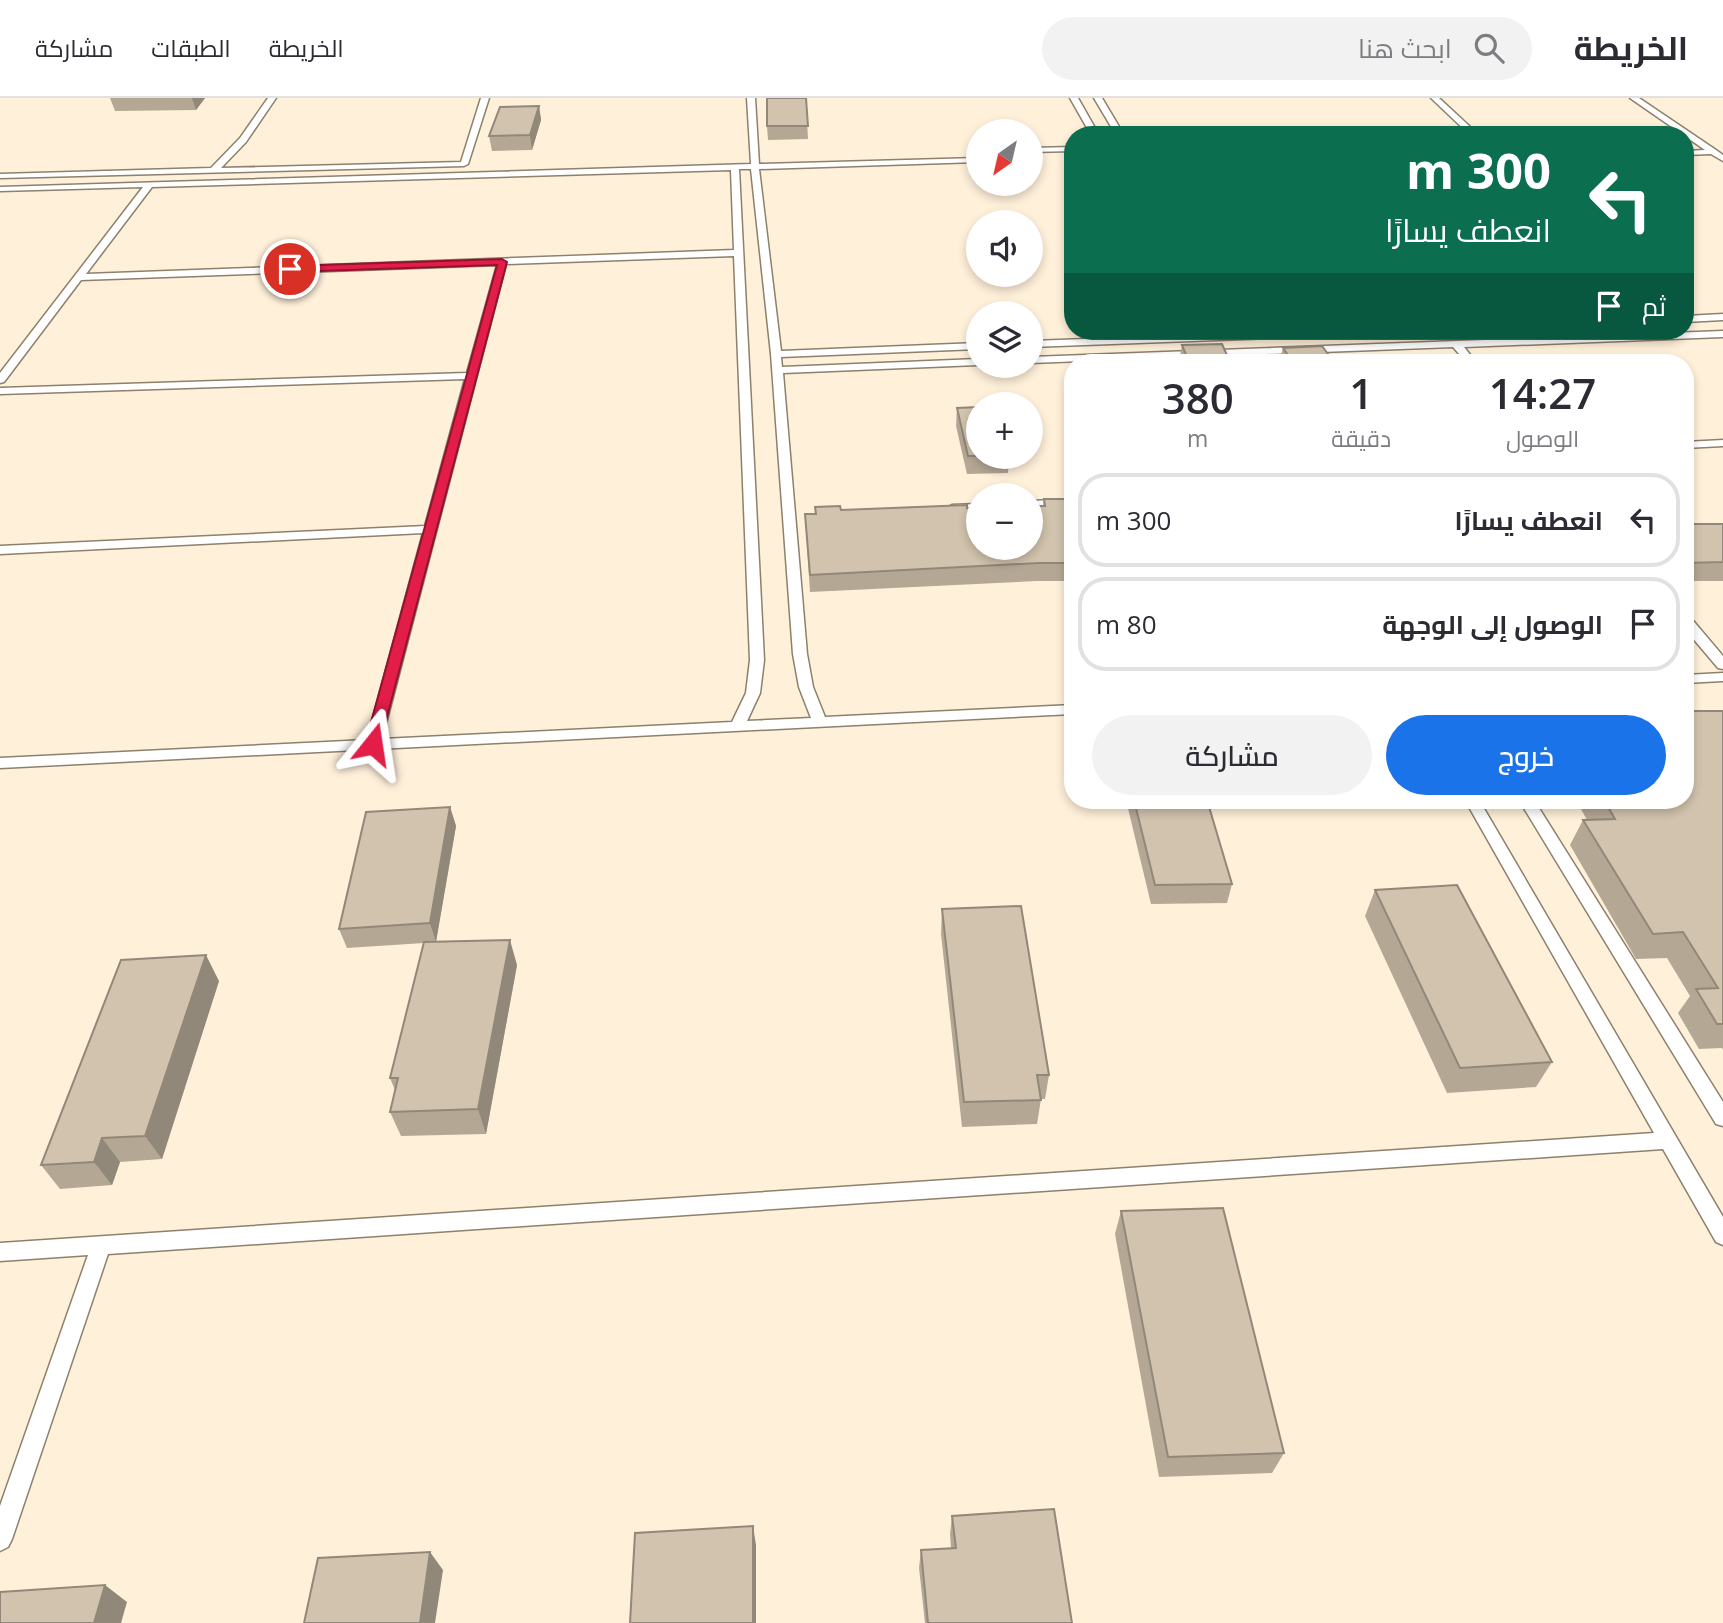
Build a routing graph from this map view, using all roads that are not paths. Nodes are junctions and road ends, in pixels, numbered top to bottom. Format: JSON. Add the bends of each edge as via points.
{"nodes":[{"id":1,"x":272,"y":98,"type":"edge"},
{"id":2,"x":485,"y":98,"type":"edge"},
{"id":3,"x":751,"y":98,"type":"edge"},
{"id":4,"x":1074,"y":98,"type":"edge"},
{"id":5,"x":1098,"y":98,"type":"edge"},
{"id":6,"x":1435,"y":98,"type":"edge"},
{"id":7,"x":1634,"y":98,"type":"edge"},
{"id":8,"x":1090,"y":126,"type":"edge"},
{"id":9,"x":1115,"y":126,"type":"edge"},
{"id":10,"x":1465,"y":126,"type":"edge"},
{"id":11,"x":1675,"y":126,"type":"edge"},
{"id":12,"x":1694,"y":139,"type":"edge"},
{"id":13,"x":1064,"y":149,"type":"edge"},
{"id":14,"x":1043,"y":150,"type":"edge"},
{"id":15,"x":966,"y":152,"type":"edge"},
{"id":16,"x":1713,"y":152,"type":"junction"},
{"id":17,"x":1694,"y":153,"type":"edge"},
{"id":18,"x":1043,"y":158,"type":"edge"},
{"id":19,"x":1064,"y":158,"type":"edge"},
{"id":20,"x":1723,"y":159,"type":"edge"},
{"id":21,"x":966,"y":160,"type":"edge"},
{"id":22,"x":602,"y":161,"type":"dead end"},
{"id":23,"x":561,"y":162,"type":"dead end"},
{"id":24,"x":754,"y":162,"type":"junction"},
{"id":25,"x":464,"y":164,"type":"junction"},
{"id":26,"x":477,"y":164,"type":"dead end"},
{"id":27,"x":735,"y":167,"type":"junction"},
{"id":28,"x":214,"y":170,"type":"junction"},
{"id":29,"x":558,"y":172,"type":"junction"},
{"id":30,"x":0,"y":176,"type":"edge"},
{"id":31,"x":149,"y":184,"type":"junction"},
{"id":32,"x":0,"y":189,"type":"edge"},
{"id":33,"x":739,"y":253,"type":"junction"},
{"id":34,"x":502,"y":262,"type":"junction"},
{"id":35,"x":79,"y":277,"type":"junction"},
{"id":36,"x":1723,"y":317,"type":"edge"},
{"id":37,"x":1694,"y":319,"type":"edge"},
{"id":38,"x":1694,"y":334,"type":"edge"},
{"id":39,"x":1723,"y":334,"type":"edge"},
{"id":40,"x":1098,"y":340,"type":"edge"},
{"id":41,"x":1517,"y":340,"type":"edge"},
{"id":42,"x":1043,"y":343,"type":"edge"},
{"id":43,"x":1456,"y":344,"type":"junction"},
{"id":44,"x":966,"y":346,"type":"edge"},
{"id":45,"x":776,"y":354,"type":"junction"},
{"id":46,"x":1190,"y":354,"type":"edge"},
{"id":47,"x":1464,"y":354,"type":"edge"},
{"id":48,"x":1064,"y":359,"type":"edge"},
{"id":49,"x":1043,"y":360,"type":"edge"},
{"id":50,"x":966,"y":362,"type":"edge"},
{"id":51,"x":777,"y":370,"type":"junction"},
{"id":52,"x":471,"y":376,"type":"junction"},
{"id":53,"x":0,"y":380,"type":"edge"},
{"id":54,"x":0,"y":391,"type":"edge"},
{"id":55,"x":1723,"y":443,"type":"edge"},
{"id":56,"x":1694,"y":444,"type":"edge"},
{"id":57,"x":1064,"y":503,"type":"edge"},
{"id":58,"x":1043,"y":504,"type":"edge"},
{"id":59,"x":966,"y":509,"type":"edge"},
{"id":60,"x":938,"y":510,"type":"edge"},
{"id":61,"x":789,"y":516,"type":"junction"},
{"id":62,"x":802,"y":516,"type":"edge"},
{"id":63,"x":430,"y":529,"type":"junction"},
{"id":64,"x":0,"y":550,"type":"edge"},
{"id":65,"x":1694,"y":631,"type":"edge"},
{"id":66,"x":1723,"y":665,"type":"edge"},
{"id":67,"x":1723,"y":677,"type":"edge"},
{"id":68,"x":1694,"y":679,"type":"edge"},
{"id":69,"x":1064,"y":709,"type":"edge"},
{"id":70,"x":820,"y":722,"type":"junction"},
{"id":71,"x":737,"y":726,"type":"junction"},
{"id":72,"x":373,"y":744,"type":"junction"},
{"id":73,"x":0,"y":763,"type":"edge"},
{"id":74,"x":1477,"y":809,"type":"edge"},
{"id":75,"x":1533,"y":809,"type":"edge"},
{"id":76,"x":1723,"y":1118,"type":"edge"},
{"id":77,"x":1668,"y":1140,"type":"junction"},
{"id":78,"x":1723,"y":1236,"type":"edge"},
{"id":79,"x":102,"y":1246,"type":"junction"},
{"id":80,"x":0,"y":1252,"type":"edge"},
{"id":81,"x":0,"y":1539,"type":"edge"}],
"edges":[{"from":1,"to":28,"type":"lane","via":[[249,133]]},
{"from":2,"to":25,"type":"lane"},
{"from":3,"to":24,"type":"lane"},
{"from":4,"to":8,"type":"lane"},
{"from":5,"to":9,"type":"lane"},
{"from":6,"to":10,"type":"lane"},
{"from":7,"to":11,"type":"lane"},
{"from":12,"to":16,"type":"lane"},
{"from":13,"to":14,"type":"lane"},
{"from":15,"to":24,"type":"lane"},
{"from":16,"to":17,"type":"lane"},
{"from":16,"to":20,"type":"lane"},
{"from":18,"to":19,"type":"lane"},
{"from":21,"to":24,"type":"lane"},
{"from":22,"to":24,"type":"lane"},
{"from":23,"to":29,"type":"lane"},
{"from":24,"to":27,"type":"lane"},
{"from":24,"to":45,"type":"lane"},
{"from":25,"to":26,"type":"lane"},
{"from":25,"to":28,"type":"lane"},
{"from":27,"to":29,"type":"lane"},
{"from":27,"to":33,"type":"lane"},
{"from":28,"to":30,"type":"lane"},
{"from":29,"to":31,"type":"lane"},
{"from":31,"to":32,"type":"lane"},
{"from":31,"to":35,"type":"lane"},
{"from":33,"to":34,"type":"lane"},
{"from":33,"to":71,"type":"lane","via":[[757,660],[753,692]]},
{"from":34,"to":35,"type":"lane"},
{"from":34,"to":52,"type":"lane"},
{"from":35,"to":53,"type":"lane"},
{"from":36,"to":37,"type":"lane"},
{"from":38,"to":39,"type":"lane"},
{"from":40,"to":42,"type":"lane"},
{"from":41,"to":43,"type":"lane"},
{"from":43,"to":46,"type":"lane"},
{"from":43,"to":47,"type":"lane"},
{"from":44,"to":45,"type":"lane"},
{"from":45,"to":51,"type":"lane"},
{"from":48,"to":49,"type":"lane"},
{"from":50,"to":51,"type":"lane"},
{"from":51,"to":61,"type":"lane"},
{"from":52,"to":54,"type":"lane"},
{"from":52,"to":63,"type":"lane"},
{"from":55,"to":56,"type":"lane"},
{"from":57,"to":58,"type":"lane"},
{"from":59,"to":60,"type":"lane"},
{"from":61,"to":62,"type":"lane"},
{"from":61,"to":70,"type":"lane","via":[[802,670]]},
{"from":63,"to":64,"type":"lane"},
{"from":63,"to":72,"type":"lane"},
{"from":65,"to":66,"type":"lane"},
{"from":67,"to":68,"type":"lane"},
{"from":69,"to":70,"type":"lane"},
{"from":70,"to":71,"type":"lane"},
{"from":71,"to":72,"type":"lane"},
{"from":72,"to":73,"type":"lane"},
{"from":74,"to":77,"type":"lane"},
{"from":75,"to":76,"type":"lane"},
{"from":77,"to":78,"type":"lane"},
{"from":77,"to":79,"type":"lane"},
{"from":79,"to":80,"type":"lane"},
{"from":79,"to":81,"type":"lane"}]}
